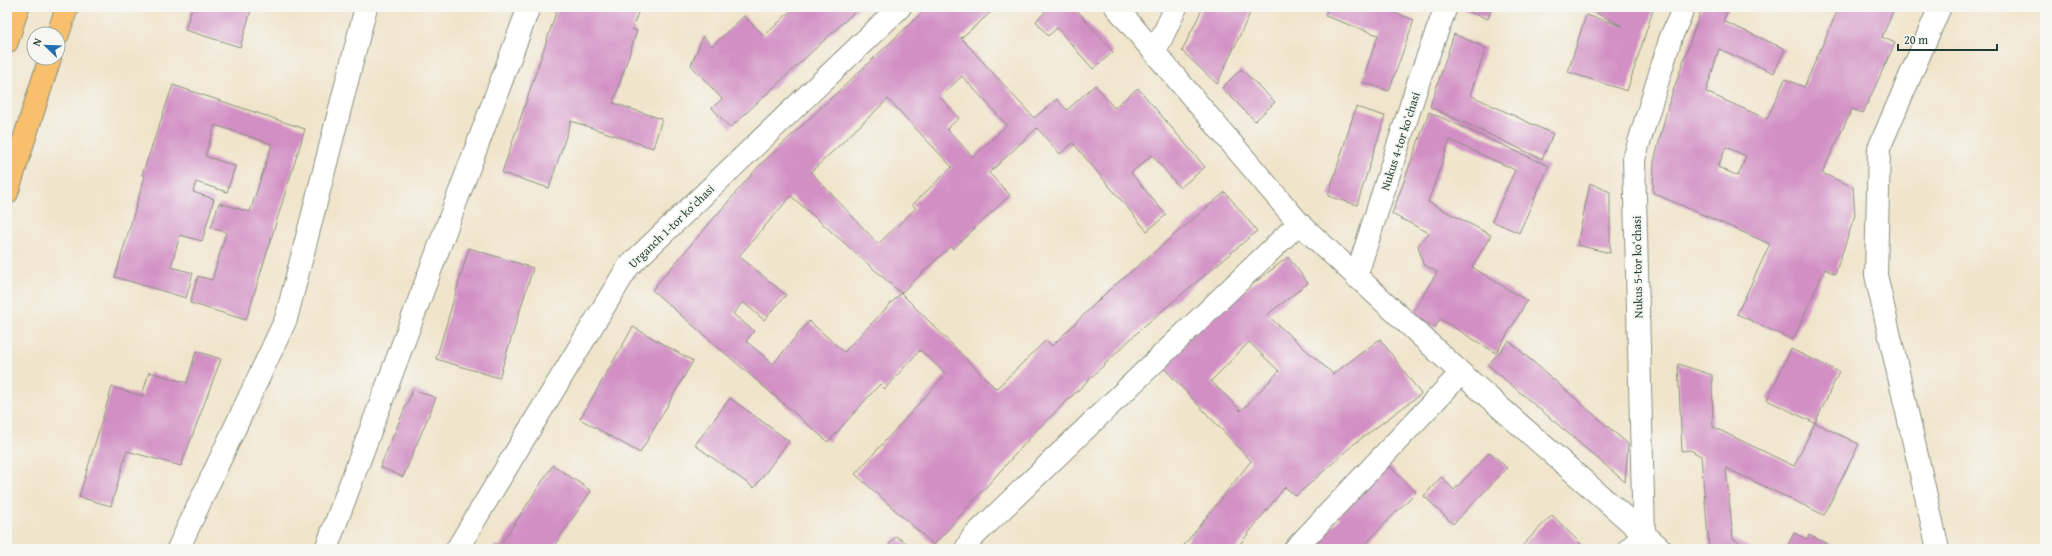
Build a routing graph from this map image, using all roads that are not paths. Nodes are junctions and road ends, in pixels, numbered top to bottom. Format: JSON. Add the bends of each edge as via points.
{"nodes":[{"id":1,"x":18,"y":7,"type":"edge"},
{"id":2,"x":66,"y":7,"type":"edge"},
{"id":3,"x":366,"y":7,"type":"edge"},
{"id":4,"x":529,"y":7,"type":"edge"},
{"id":5,"x":900,"y":7,"type":"edge"},
{"id":6,"x":1116,"y":7,"type":"edge"},
{"id":7,"x":1176,"y":7,"type":"edge"},
{"id":8,"x":1446,"y":7,"type":"edge"},
{"id":9,"x":1684,"y":7,"type":"edge"},
{"id":10,"x":1940,"y":7,"type":"edge"},
{"id":11,"x":60,"y":26,"type":"edge"},
{"id":12,"x":7,"y":42,"type":"edge"},
{"id":13,"x":1155,"y":52,"type":"junction"},
{"id":14,"x":47,"y":66,"type":"edge"},
{"id":15,"x":7,"y":193,"type":"edge"},
{"id":16,"x":1299,"y":223,"type":"junction"},
{"id":17,"x":1356,"y":276,"type":"junction"},
{"id":18,"x":1461,"y":373,"type":"junction"},
{"id":19,"x":1636,"y":542,"type":"edge"},
{"id":20,"x":178,"y":549,"type":"edge"},
{"id":21,"x":326,"y":549,"type":"edge"},
{"id":22,"x":457,"y":549,"type":"edge"},
{"id":23,"x":966,"y":549,"type":"edge"},
{"id":24,"x":1295,"y":549,"type":"edge"},
{"id":25,"x":1661,"y":549,"type":"edge"},
{"id":26,"x":1938,"y":549,"type":"edge"}],
"edges":[{"from":1,"to":12,"type":"highway"},
{"from":2,"to":11,"type":"highway"},
{"from":3,"to":20,"type":"street","via":[[286,319]]},
{"from":4,"to":21,"type":"street"},
{"from":5,"to":22,"type":"street","name":"Urganch 1-tor koʻchasi","via":[[628,267]]},
{"from":6,"to":13,"type":"street"},
{"from":7,"to":13,"type":"street"},
{"from":8,"to":17,"type":"street","name":"Nukus 4-tor koʻchasi"},
{"from":9,"to":19,"type":"street","name":"Nukus 5-tor koʻchasi","via":[[1671,38],[1634,159]]},
{"from":10,"to":26,"type":"street","via":[[1879,148],[1876,274]]},
{"from":13,"to":16,"type":"street"},
{"from":14,"to":15,"type":"highway"},
{"from":16,"to":17,"type":"street"},
{"from":16,"to":23,"type":"street","via":[[972,538]]},
{"from":17,"to":18,"type":"street"},
{"from":18,"to":19,"type":"street"},
{"from":18,"to":24,"type":"street"},
{"from":19,"to":25,"type":"street"}]}
